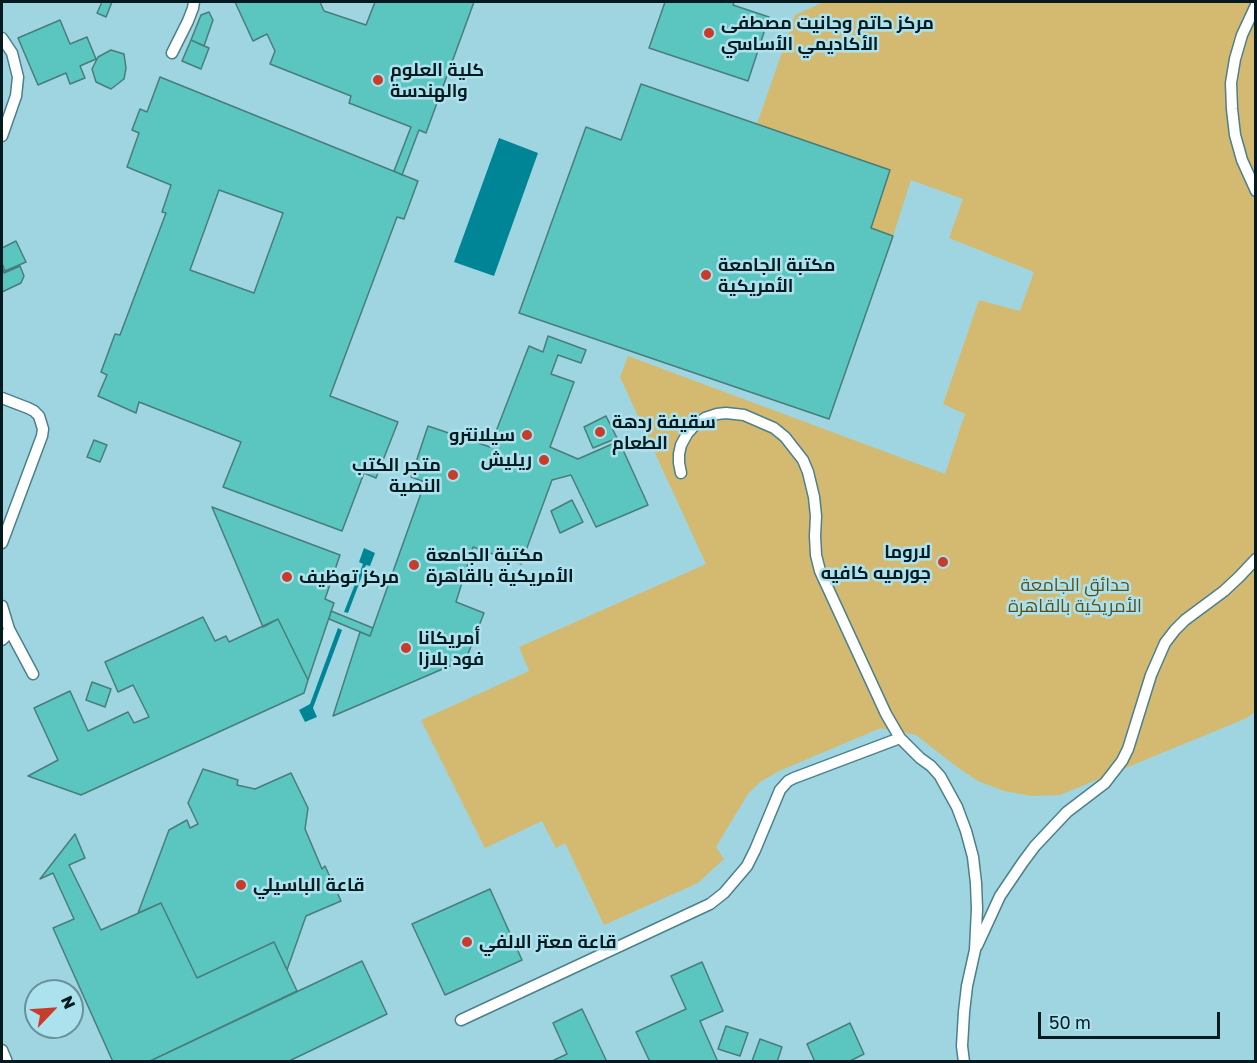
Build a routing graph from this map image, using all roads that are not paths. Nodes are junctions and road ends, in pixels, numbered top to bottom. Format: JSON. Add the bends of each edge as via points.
{"nodes":[{"id":1,"x":194,"y":2,"type":"edge"},
{"id":2,"x":1256,"y":5,"type":"edge"},
{"id":3,"x":2,"y":38,"type":"edge"},
{"id":4,"x":172,"y":53,"type":"dead end"},
{"id":5,"x":2,"y":136,"type":"edge"},
{"id":6,"x":1256,"y":191,"type":"edge"},
{"id":7,"x":2,"y":398,"type":"edge"},
{"id":8,"x":681,"y":473,"type":"dead end"},
{"id":9,"x":2,"y":543,"type":"edge"},
{"id":10,"x":1256,"y":559,"type":"edge"},
{"id":11,"x":2,"y":606,"type":"edge"},
{"id":12,"x":9,"y":629,"type":"junction"},
{"id":13,"x":2,"y":640,"type":"edge"},
{"id":14,"x":33,"y":674,"type":"dead end"},
{"id":15,"x":900,"y":738,"type":"junction"},
{"id":16,"x":975,"y":950,"type":"junction"},
{"id":17,"x":461,"y":1020,"type":"dead end"},
{"id":18,"x":2,"y":1050,"type":"edge"},
{"id":19,"x":7,"y":1062,"type":"edge"},
{"id":20,"x":963,"y":1062,"type":"edge"}],
"edges":[{"from":1,"to":4,"type":"lane"},
{"from":2,"to":6,"type":"lane","via":[[1242,35],[1231,83],[1235,135]]},
{"from":3,"to":5,"type":"lane","via":[[12,53],[18,77],[16,96]]},
{"from":7,"to":9,"type":"lane","via":[[34,411],[43,429]]},
{"from":8,"to":15,"type":"lane","via":[[679,454],[687,434],[717,414],[735,413],[758,420],[774,428],[795,448],[812,484],[820,571]]},
{"from":10,"to":16,"type":"lane","via":[[1224,591],[1185,620],[1165,643],[1122,761],[1105,783],[1067,812],[1035,846],[1000,896]]},
{"from":11,"to":12,"type":"lane"},
{"from":12,"to":13,"type":"lane"},
{"from":12,"to":14,"type":"lane"},
{"from":15,"to":16,"type":"lane","via":[[940,776],[966,831],[976,883]]},
{"from":15,"to":17,"type":"lane","via":[[788,781],[780,790],[747,866],[710,904]]},
{"from":16,"to":20,"type":"lane","via":[[964,1012]]},
{"from":18,"to":19,"type":"lane"}]}
